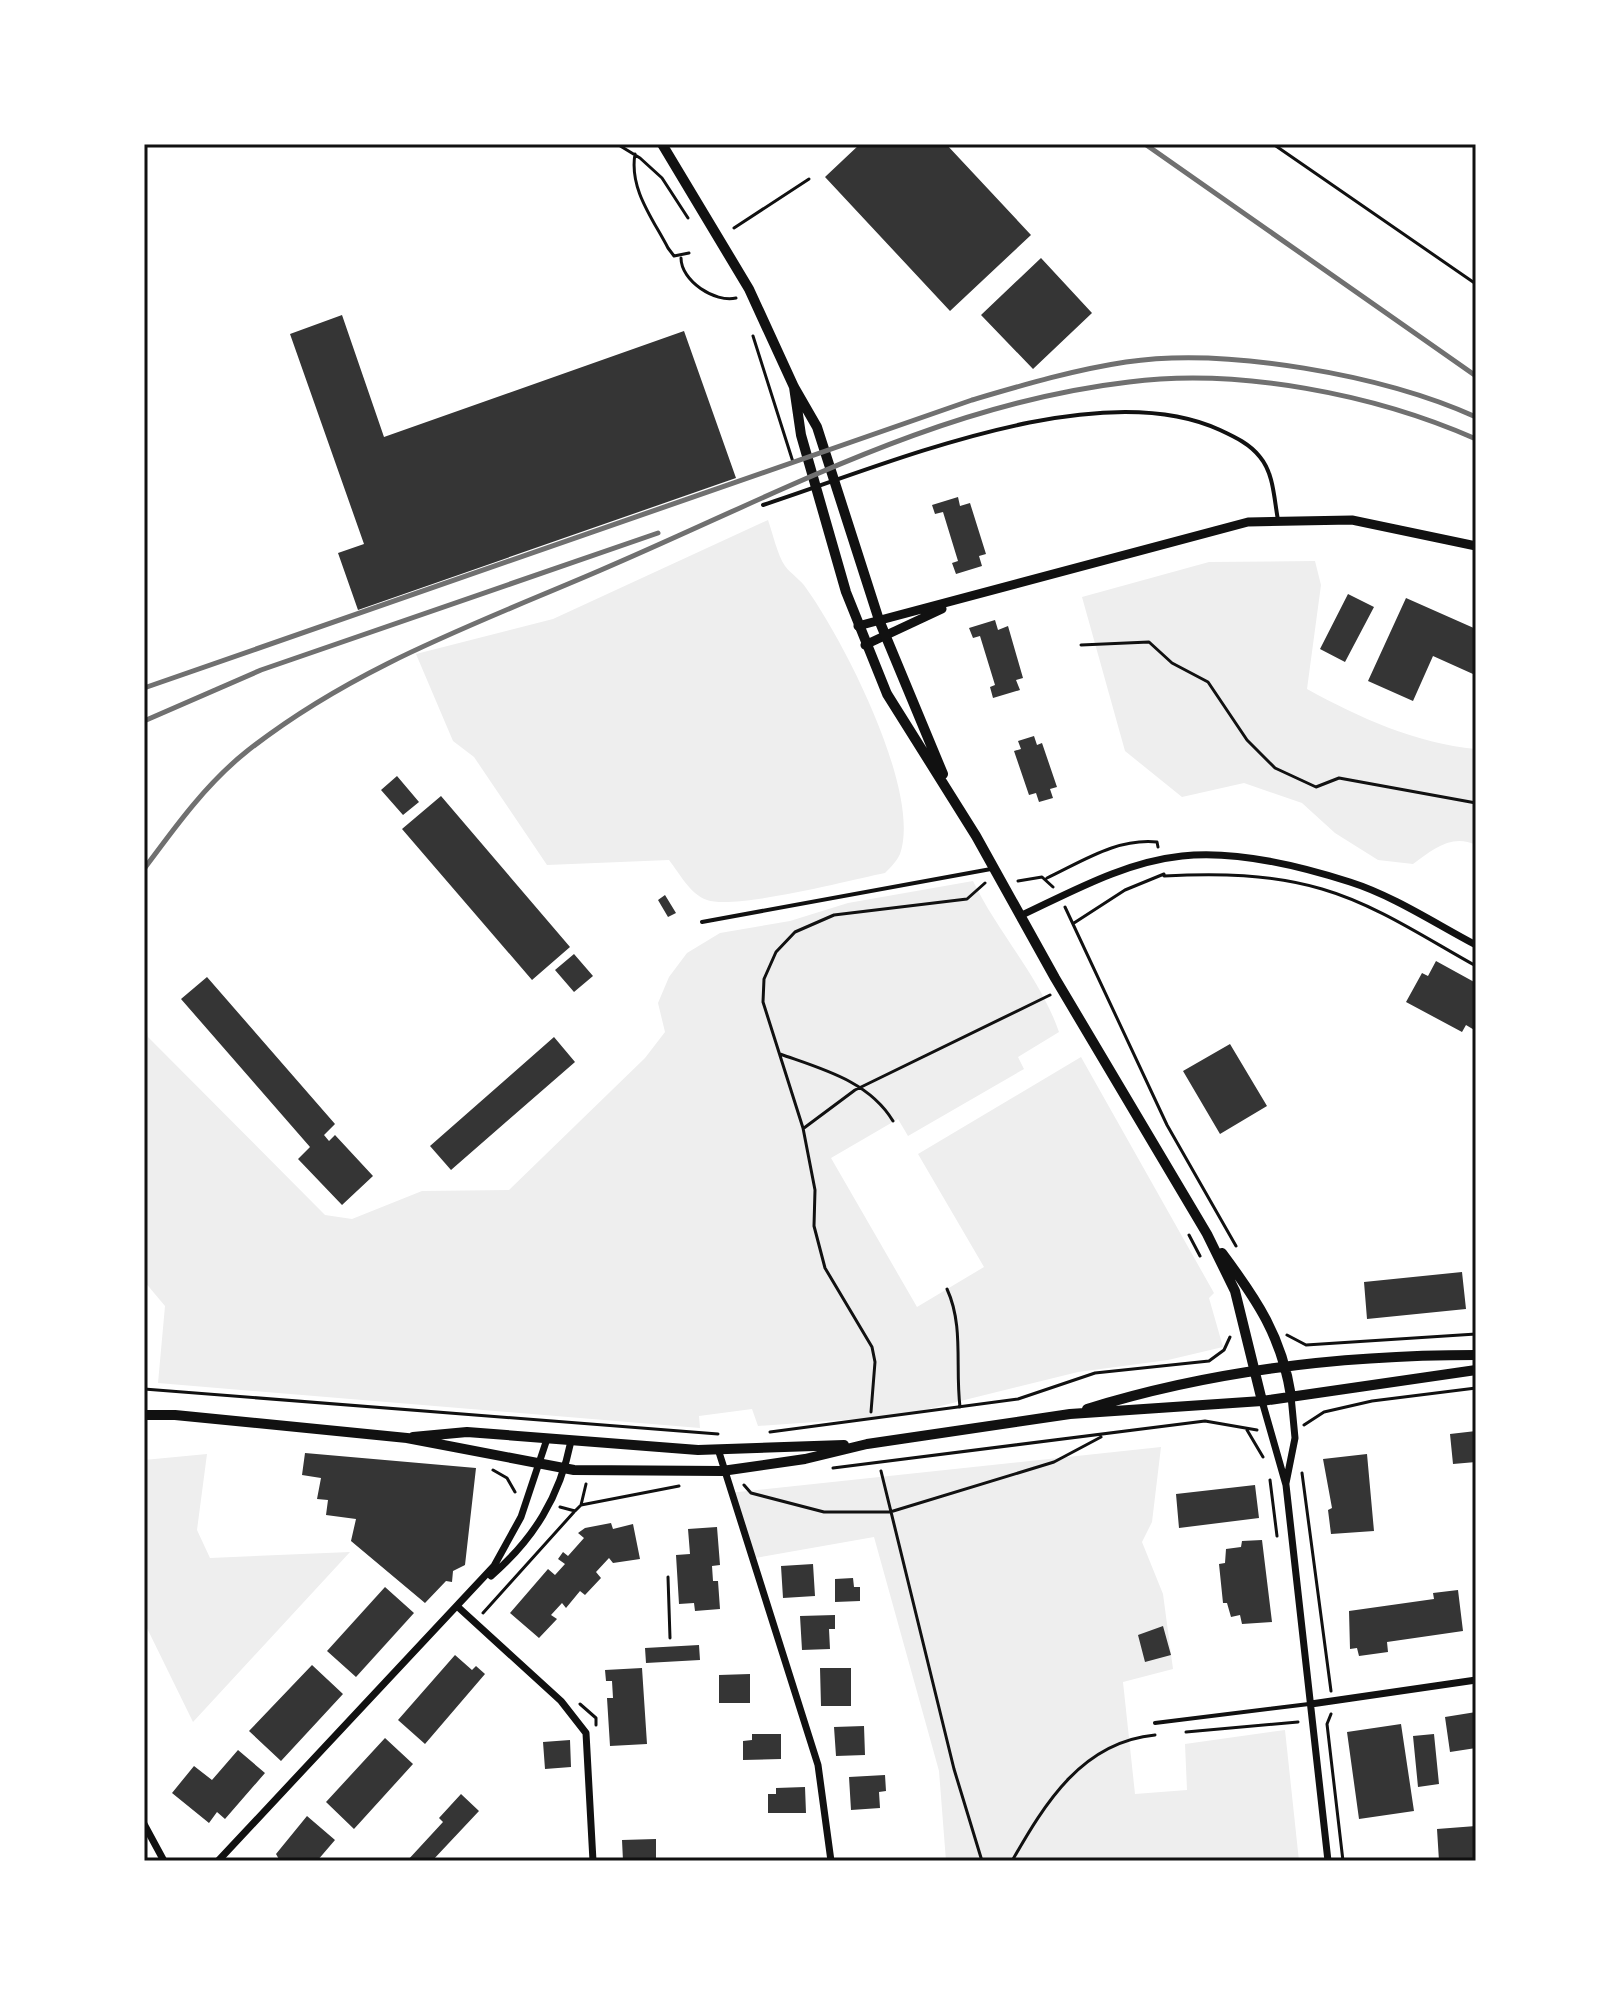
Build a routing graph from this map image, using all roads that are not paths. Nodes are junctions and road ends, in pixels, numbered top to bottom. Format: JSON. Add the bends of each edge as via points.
{"nodes":[{"id":1,"x":662,"y":144,"type":"edge"},
{"id":2,"x":794,"y":387,"type":"junction"},
{"id":3,"x":763,"y":505,"type":"dead end"},
{"id":4,"x":1278,"y":520,"type":"junction"},
{"id":5,"x":1476,"y":546,"type":"edge"},
{"id":6,"x":956,"y":602,"type":"junction"},
{"id":7,"x":879,"y":620,"type":"junction"},
{"id":8,"x":858,"y":626,"type":"junction"},
{"id":9,"x":886,"y":638,"type":"junction"},
{"id":10,"x":865,"y":645,"type":"junction"},
{"id":11,"x":948,"y":791,"type":"junction"},
{"id":12,"x":996,"y":872,"type":"junction"},
{"id":13,"x":1022,"y":915,"type":"junction"},
{"id":14,"x":702,"y":922,"type":"dead end"},
{"id":15,"x":1476,"y":945,"type":"edge"},
{"id":16,"x":1207,"y":1234,"type":"junction"},
{"id":17,"x":1476,"y":1355,"type":"edge"},
{"id":18,"x":1287,"y":1367,"type":"junction"},
{"id":19,"x":1255,"y":1370,"type":"junction"},
{"id":20,"x":1476,"y":1370,"type":"edge"},
{"id":21,"x":1291,"y":1396,"type":"junction"},
{"id":22,"x":1262,"y":1401,"type":"junction"},
{"id":23,"x":1070,"y":1414,"type":"junction"},
{"id":24,"x":144,"y":1417,"type":"edge"},
{"id":25,"x":407,"y":1438,"type":"junction"},
{"id":26,"x":547,"y":1439,"type":"junction"},
{"id":27,"x":571,"y":1441,"type":"junction"},
{"id":28,"x":866,"y":1444,"type":"junction"},
{"id":29,"x":718,"y":1449,"type":"junction"},
{"id":30,"x":541,"y":1466,"type":"junction"},
{"id":31,"x":566,"y":1469,"type":"junction"},
{"id":32,"x":722,"y":1471,"type":"junction"},
{"id":33,"x":1286,"y":1485,"type":"junction"},
{"id":34,"x":474,"y":1590,"type":"junction"},
{"id":35,"x":458,"y":1607,"type":"junction"},
{"id":36,"x":1476,"y":1680,"type":"edge"},
{"id":37,"x":1311,"y":1704,"type":"junction"},
{"id":38,"x":1155,"y":1723,"type":"dead end"},
{"id":39,"x":144,"y":1824,"type":"edge"},
{"id":40,"x":147,"y":1838,"type":"edge"},
{"id":41,"x":164,"y":1861,"type":"edge"},
{"id":42,"x":218,"y":1861,"type":"edge"},
{"id":43,"x":593,"y":1861,"type":"edge"},
{"id":44,"x":831,"y":1861,"type":"edge"},
{"id":45,"x":1328,"y":1861,"type":"edge"}],
"edges":[{"from":1,"to":2,"type":"main road","via":[[749,289]]},
{"from":2,"to":7,"type":"main road","via":[[817,427]]},
{"from":2,"to":8,"type":"main road","via":[[801,435]]},
{"from":3,"to":4,"type":"lane","via":[[1051,418],[1160,411],[1203,422],[1260,455],[1270,472]]},
{"from":4,"to":5,"type":"street","via":[[1352,520]]},
{"from":4,"to":6,"type":"street","via":[[1248,522]]},
{"from":6,"to":7,"type":"street"},
{"from":6,"to":9,"type":"street"},
{"from":7,"to":8,"type":"street"},
{"from":7,"to":9,"type":"main road"},
{"from":8,"to":10,"type":"main road"},
{"from":9,"to":10,"type":"street"},
{"from":9,"to":11,"type":"main road"},
{"from":10,"to":11,"type":"main road","via":[[887,694]]},
{"from":11,"to":12,"type":"main road"},
{"from":12,"to":13,"type":"main road"},
{"from":12,"to":14,"type":"lane"},
{"from":13,"to":15,"type":"street","via":[[1137,866],[1181,856],[1221,855],[1352,883]]},
{"from":13,"to":16,"type":"main road"},
{"from":16,"to":18,"type":"main road","via":[[1260,1303]]},
{"from":16,"to":19,"type":"main road","via":[[1235,1291]]},
{"from":17,"to":18,"type":"main road"},
{"from":18,"to":19,"type":"main road"},
{"from":18,"to":21,"type":"main road"},
{"from":19,"to":22,"type":"main road"},
{"from":19,"to":23,"type":"main road","via":[[1180,1382]]},
{"from":20,"to":21,"type":"main road"},
{"from":21,"to":22,"type":"main road"},
{"from":21,"to":33,"type":"street","via":[[1294,1426]]},
{"from":22,"to":23,"type":"main road"},
{"from":22,"to":33,"type":"street"},
{"from":23,"to":28,"type":"main road"},
{"from":24,"to":25,"type":"main road"},
{"from":25,"to":26,"type":"main road","via":[[467,1432]]},
{"from":25,"to":30,"type":"main road"},
{"from":26,"to":27,"type":"main road"},
{"from":26,"to":30,"type":"street"},
{"from":27,"to":29,"type":"main road"},
{"from":27,"to":31,"type":"street"},
{"from":28,"to":29,"type":"main road"},
{"from":28,"to":32,"type":"main road"},
{"from":29,"to":32,"type":"street"},
{"from":30,"to":31,"type":"main road"},
{"from":30,"to":34,"type":"street","via":[[513,1533]]},
{"from":31,"to":32,"type":"main road"},
{"from":31,"to":34,"type":"street","via":[[539,1524]]},
{"from":32,"to":44,"type":"street","via":[[755,1558],[818,1765]]},
{"from":33,"to":37,"type":"street"},
{"from":34,"to":35,"type":"street"},
{"from":35,"to":42,"type":"street"},
{"from":35,"to":43,"type":"street","via":[[561,1701],[586,1733]]},
{"from":36,"to":37,"type":"street"},
{"from":37,"to":38,"type":"lane"},
{"from":37,"to":45,"type":"street"},
{"from":39,"to":40,"type":"street"},
{"from":40,"to":41,"type":"street"}]}
